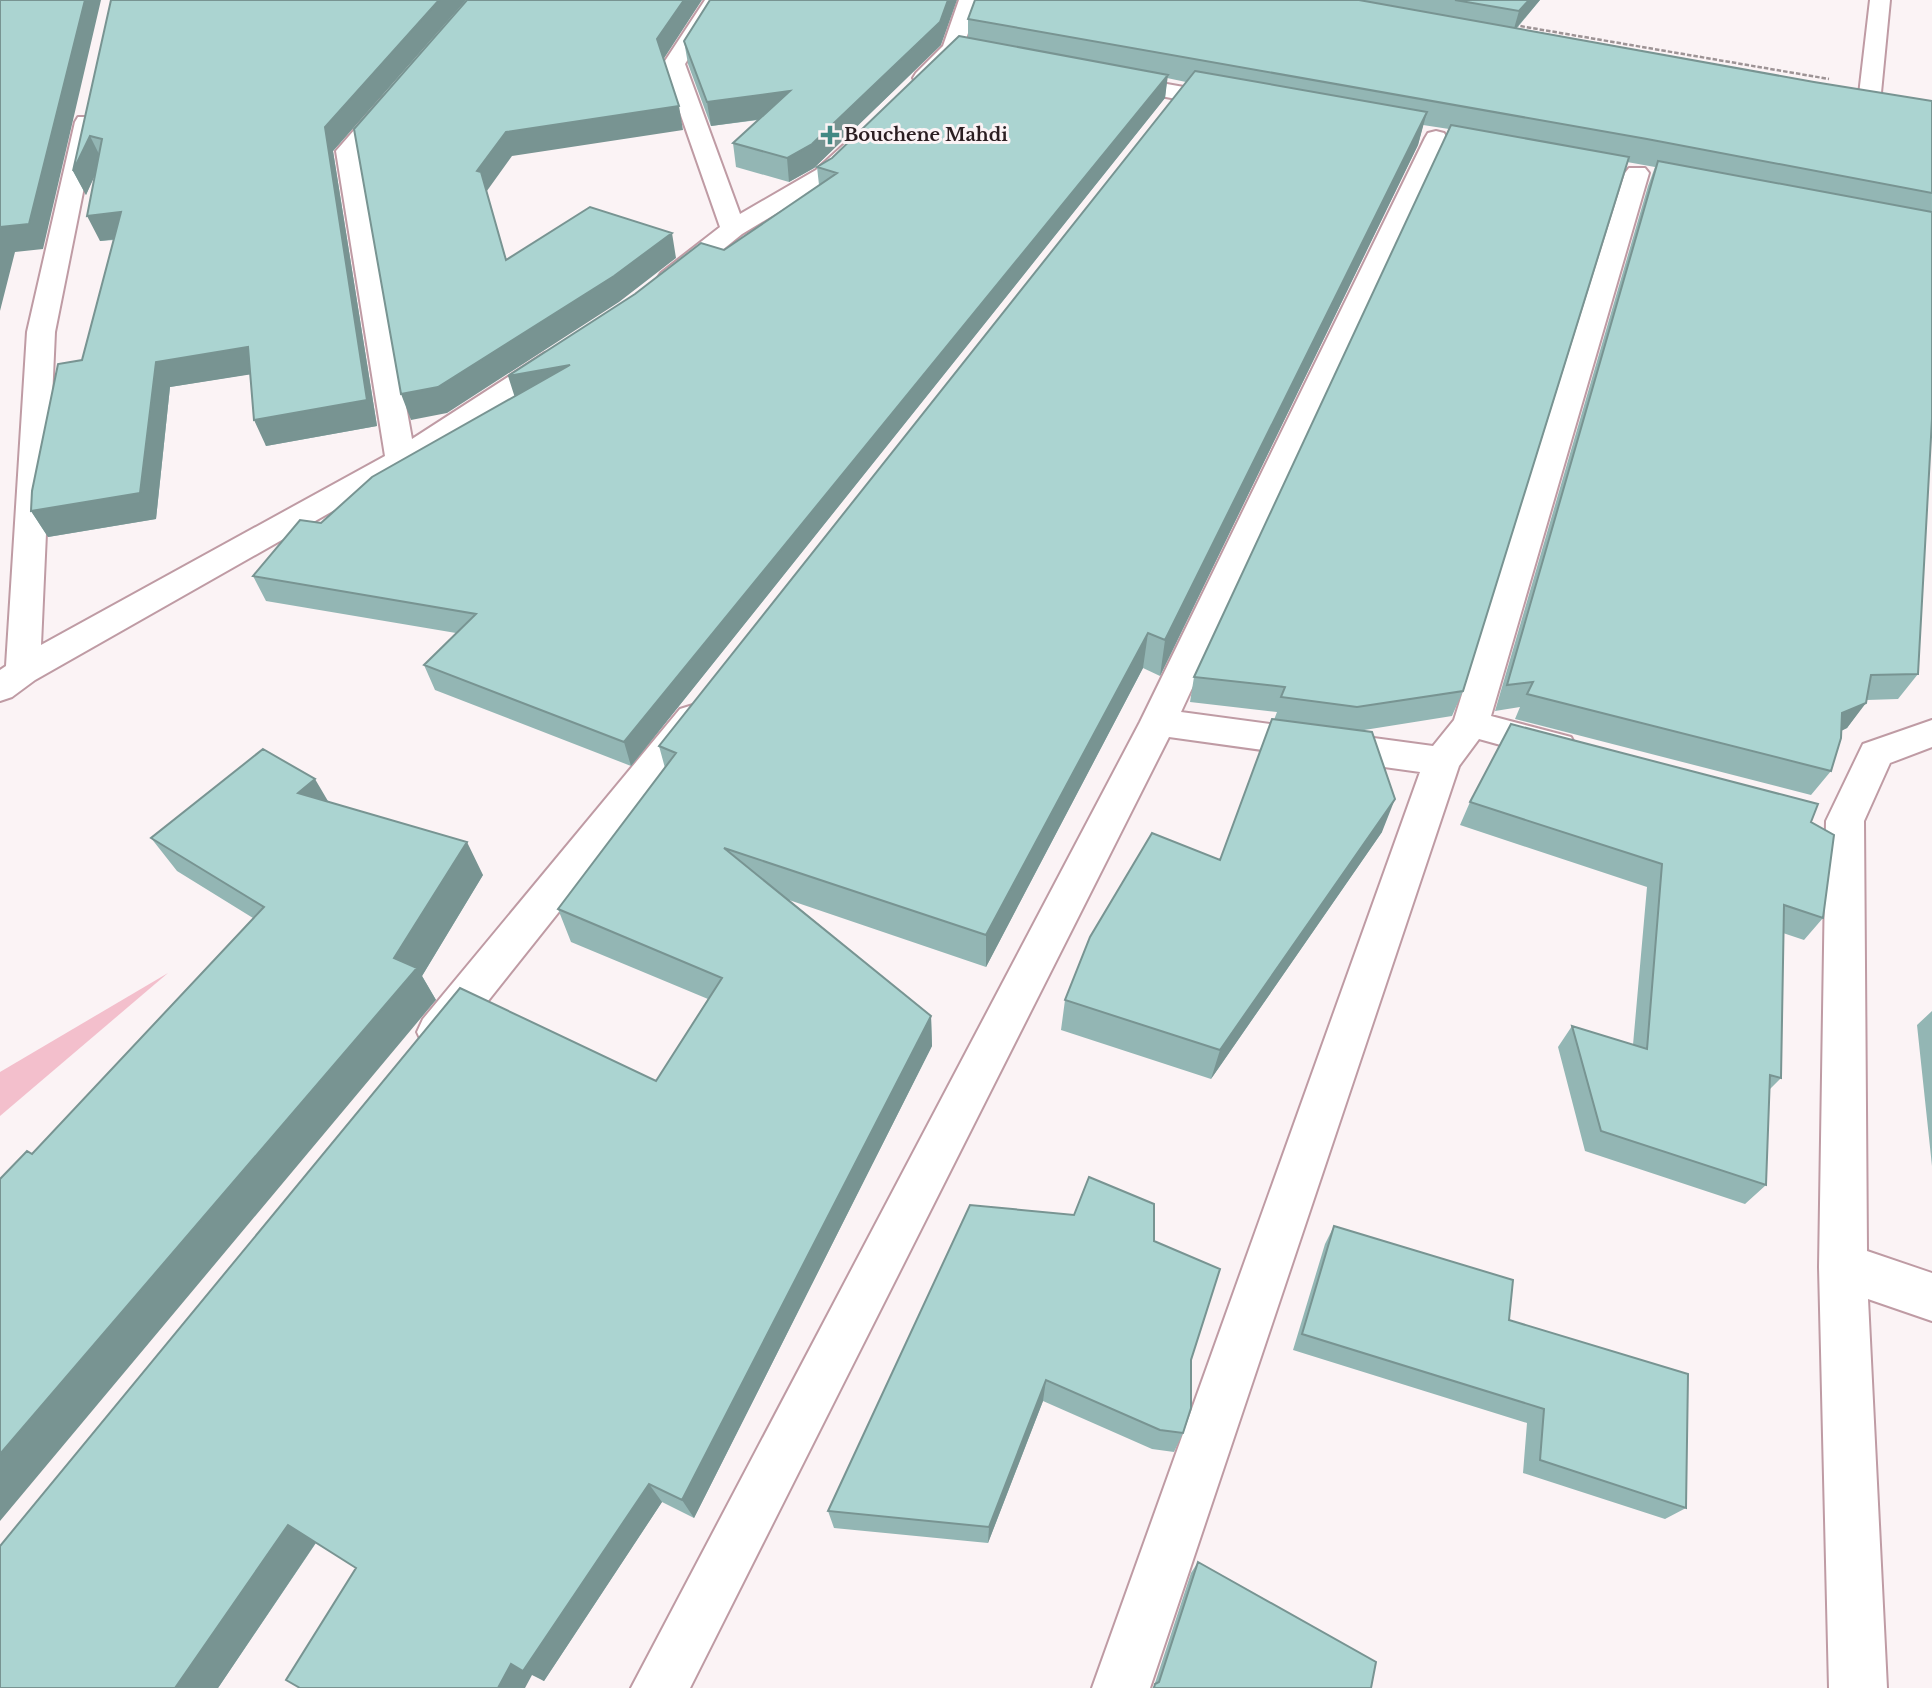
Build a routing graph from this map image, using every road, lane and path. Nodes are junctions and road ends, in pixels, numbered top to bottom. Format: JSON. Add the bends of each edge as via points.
{"nodes":[{"id":1,"x":715,"y":0,"type":"edge"},
{"id":2,"x":969,"y":0,"type":"edge"},
{"id":3,"x":1880,"y":0,"type":"edge"},
{"id":4,"x":1503,"y":23,"type":"edge"},
{"id":5,"x":1102,"y":78,"type":"edge"},
{"id":6,"x":410,"y":81,"type":"edge"},
{"id":7,"x":92,"y":93,"type":"edge"},
{"id":8,"x":1183,"y":93,"type":"junction"},
{"id":9,"x":906,"y":96,"type":"edge"},
{"id":10,"x":1865,"y":97,"type":"junction"},
{"id":11,"x":1249,"y":105,"type":"edge"},
{"id":12,"x":1894,"y":108,"type":"edge"},
{"id":13,"x":877,"y":125,"type":"edge"},
{"id":14,"x":1157,"y":126,"type":"edge"},
{"id":15,"x":1436,"y":138,"type":"dead end"},
{"id":16,"x":1637,"y":173,"type":"dead end"},
{"id":17,"x":733,"y":229,"type":"junction"},
{"id":18,"x":650,"y":294,"type":"edge"},
{"id":19,"x":573,"y":348,"type":"edge"},
{"id":20,"x":401,"y":460,"type":"junction"},
{"id":21,"x":23,"y":671,"type":"junction"},
{"id":22,"x":0,"y":688,"type":"edge"},
{"id":23,"x":714,"y":691,"type":"edge"},
{"id":24,"x":1158,"y":722,"type":"junction"},
{"id":25,"x":1471,"y":724,"type":"junction"},
{"id":26,"x":1932,"y":733,"type":"edge"},
{"id":27,"x":1591,"y":755,"type":"edge"},
{"id":28,"x":1442,"y":761,"type":"junction"},
{"id":29,"x":416,"y":1059,"type":"edge"},
{"id":30,"x":1843,"y":1267,"type":"junction"},
{"id":31,"x":1932,"y":1297,"type":"edge"},
{"id":32,"x":660,"y":1688,"type":"edge"},
{"id":33,"x":1121,"y":1688,"type":"edge"},
{"id":34,"x":1858,"y":1688,"type":"edge"}],
"edges":[{"from":1,"to":17,"type":"street","via":[[674,64]]},
{"from":2,"to":9,"type":"street","via":[[967,51]]},
{"from":3,"to":10,"type":"street"},
{"from":4,"to":10,"type":"path"},
{"from":5,"to":8,"type":"street"},
{"from":6,"to":20,"type":"street","via":[[348,151]]},
{"from":7,"to":21,"type":"street","via":[[41,332]]},
{"from":8,"to":11,"type":"street"},
{"from":8,"to":14,"type":"street"},
{"from":10,"to":12,"type":"street"},
{"from":13,"to":17,"type":"street","via":[[824,175]]},
{"from":15,"to":24,"type":"street"},
{"from":16,"to":25,"type":"street"},
{"from":17,"to":18,"type":"street"},
{"from":19,"to":20,"type":"street"},
{"from":20,"to":21,"type":"street"},
{"from":21,"to":22,"type":"street"},
{"from":23,"to":29,"type":"street"},
{"from":24,"to":28,"type":"street"},
{"from":24,"to":32,"type":"street"},
{"from":25,"to":27,"type":"street"},
{"from":25,"to":28,"type":"street"},
{"from":26,"to":30,"type":"street","via":[[1877,754],[1831,817]]},
{"from":28,"to":33,"type":"street"},
{"from":30,"to":31,"type":"street"},
{"from":30,"to":34,"type":"street"}]}
